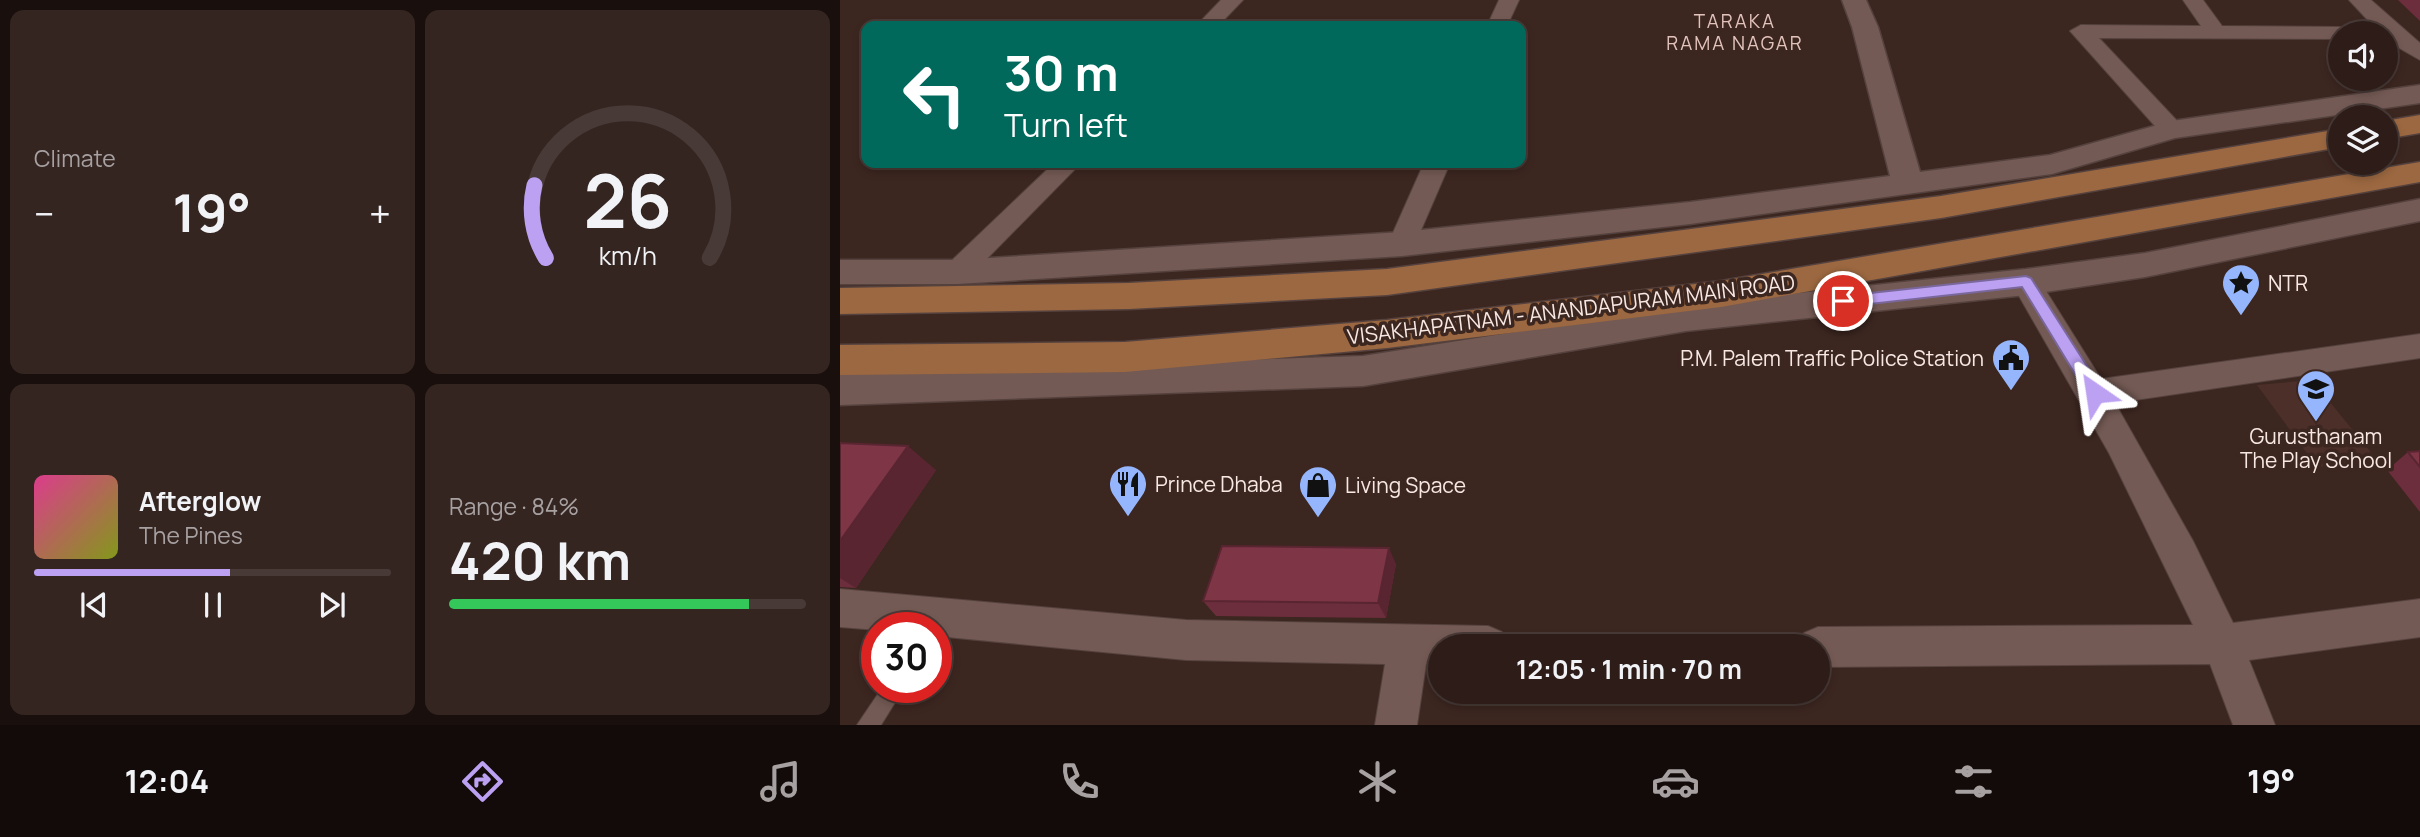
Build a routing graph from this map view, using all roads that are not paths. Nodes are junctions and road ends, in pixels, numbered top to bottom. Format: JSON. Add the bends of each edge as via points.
{"nodes":[{"id":1,"x":1233,"y":0,"type":"edge"},
{"id":2,"x":1509,"y":0,"type":"edge"},
{"id":3,"x":1854,"y":0,"type":"edge"},
{"id":4,"x":1877,"y":0,"type":"edge"},
{"id":5,"x":2193,"y":0,"type":"edge"},
{"id":6,"x":2359,"y":0,"type":"edge"},
{"id":7,"x":1211,"y":21,"type":"edge"},
{"id":8,"x":1499,"y":21,"type":"edge"},
{"id":9,"x":2378,"y":21,"type":"edge"},
{"id":10,"x":2216,"y":32,"type":"junction"},
{"id":11,"x":2328,"y":33,"type":"edge"},
{"id":12,"x":2398,"y":39,"type":"edge"},
{"id":13,"x":2420,"y":53,"type":"edge"},
{"id":14,"x":2420,"y":94,"type":"edge"},
{"id":15,"x":2420,"y":124,"type":"edge"},
{"id":16,"x":2398,"y":128,"type":"edge"},
{"id":17,"x":2172,"y":130,"type":"junction"},
{"id":18,"x":2328,"y":140,"type":"edge"},
{"id":19,"x":1063,"y":168,"type":"edge"},
{"id":20,"x":1435,"y":168,"type":"edge"},
{"id":21,"x":2420,"y":172,"type":"edge"},
{"id":22,"x":1920,"y":183,"type":"junction"},
{"id":23,"x":2420,"y":210,"type":"edge"},
{"id":24,"x":1402,"y":244,"type":"junction"},
{"id":25,"x":840,"y":272,"type":"edge"},
{"id":26,"x":957,"y":272,"type":"junction"},
{"id":27,"x":2026,"y":282,"type":"junction"},
{"id":28,"x":840,"y":300,"type":"edge"},
{"id":29,"x":2420,"y":346,"type":"edge"},
{"id":30,"x":840,"y":360,"type":"edge"},
{"id":31,"x":840,"y":389,"type":"edge"},
{"id":32,"x":2095,"y":393,"type":"junction"},
{"id":33,"x":840,"y":608,"type":"edge"},
{"id":34,"x":866,"y":612,"type":"edge"},
{"id":35,"x":2420,"y":618,"type":"edge"},
{"id":36,"x":952,"y":624,"type":"edge"},
{"id":37,"x":1409,"y":644,"type":"junction"},
{"id":38,"x":1428,"y":644,"type":"edge"},
{"id":39,"x":2225,"y":644,"type":"junction"},
{"id":40,"x":1830,"y":647,"type":"edge"},
{"id":41,"x":883,"y":703,"type":"edge"},
{"id":42,"x":868,"y":725,"type":"edge"},
{"id":43,"x":1395,"y":725,"type":"edge"},
{"id":44,"x":2254,"y":725,"type":"edge"}],
"edges":[{"from":1,"to":7,"type":"street"},
{"from":2,"to":8,"type":"street"},
{"from":3,"to":22,"type":"street"},
{"from":4,"to":22,"type":"street"},
{"from":5,"to":10,"type":"street"},
{"from":6,"to":9,"type":"street"},
{"from":10,"to":11,"type":"street"},
{"from":10,"to":17,"type":"street","via":[[2081,31]]},
{"from":12,"to":13,"type":"street"},
{"from":14,"to":17,"type":"street"},
{"from":15,"to":16,"type":"main road"},
{"from":17,"to":22,"type":"street","via":[[2052,164]]},
{"from":18,"to":28,"type":"main road","via":[[1941,207],[1387,282],[1129,296]]},
{"from":19,"to":26,"type":"street"},
{"from":20,"to":24,"type":"street"},
{"from":21,"to":30,"type":"main road","name":"VISAKHAPATNAM - ANANDAPURAM MAIN ROAD","via":[[1721,294],[1387,334],[1125,357]]},
{"from":22,"to":24,"type":"street"},
{"from":23,"to":27,"type":"street","via":[[2145,265]]},
{"from":24,"to":26,"type":"street"},
{"from":25,"to":26,"type":"street"},
{"from":27,"to":31,"type":"street","via":[[1686,318],[1363,371]]},
{"from":27,"to":32,"type":"street"},
{"from":29,"to":32,"type":"street"},
{"from":32,"to":39,"type":"street"},
{"from":33,"to":34,"type":"street"},
{"from":35,"to":39,"type":"street"},
{"from":36,"to":37,"type":"street","via":[[1186,640]]},
{"from":37,"to":38,"type":"street"},
{"from":37,"to":43,"type":"street"},
{"from":39,"to":40,"type":"street"},
{"from":39,"to":44,"type":"street"},
{"from":41,"to":42,"type":"lane"}]}
